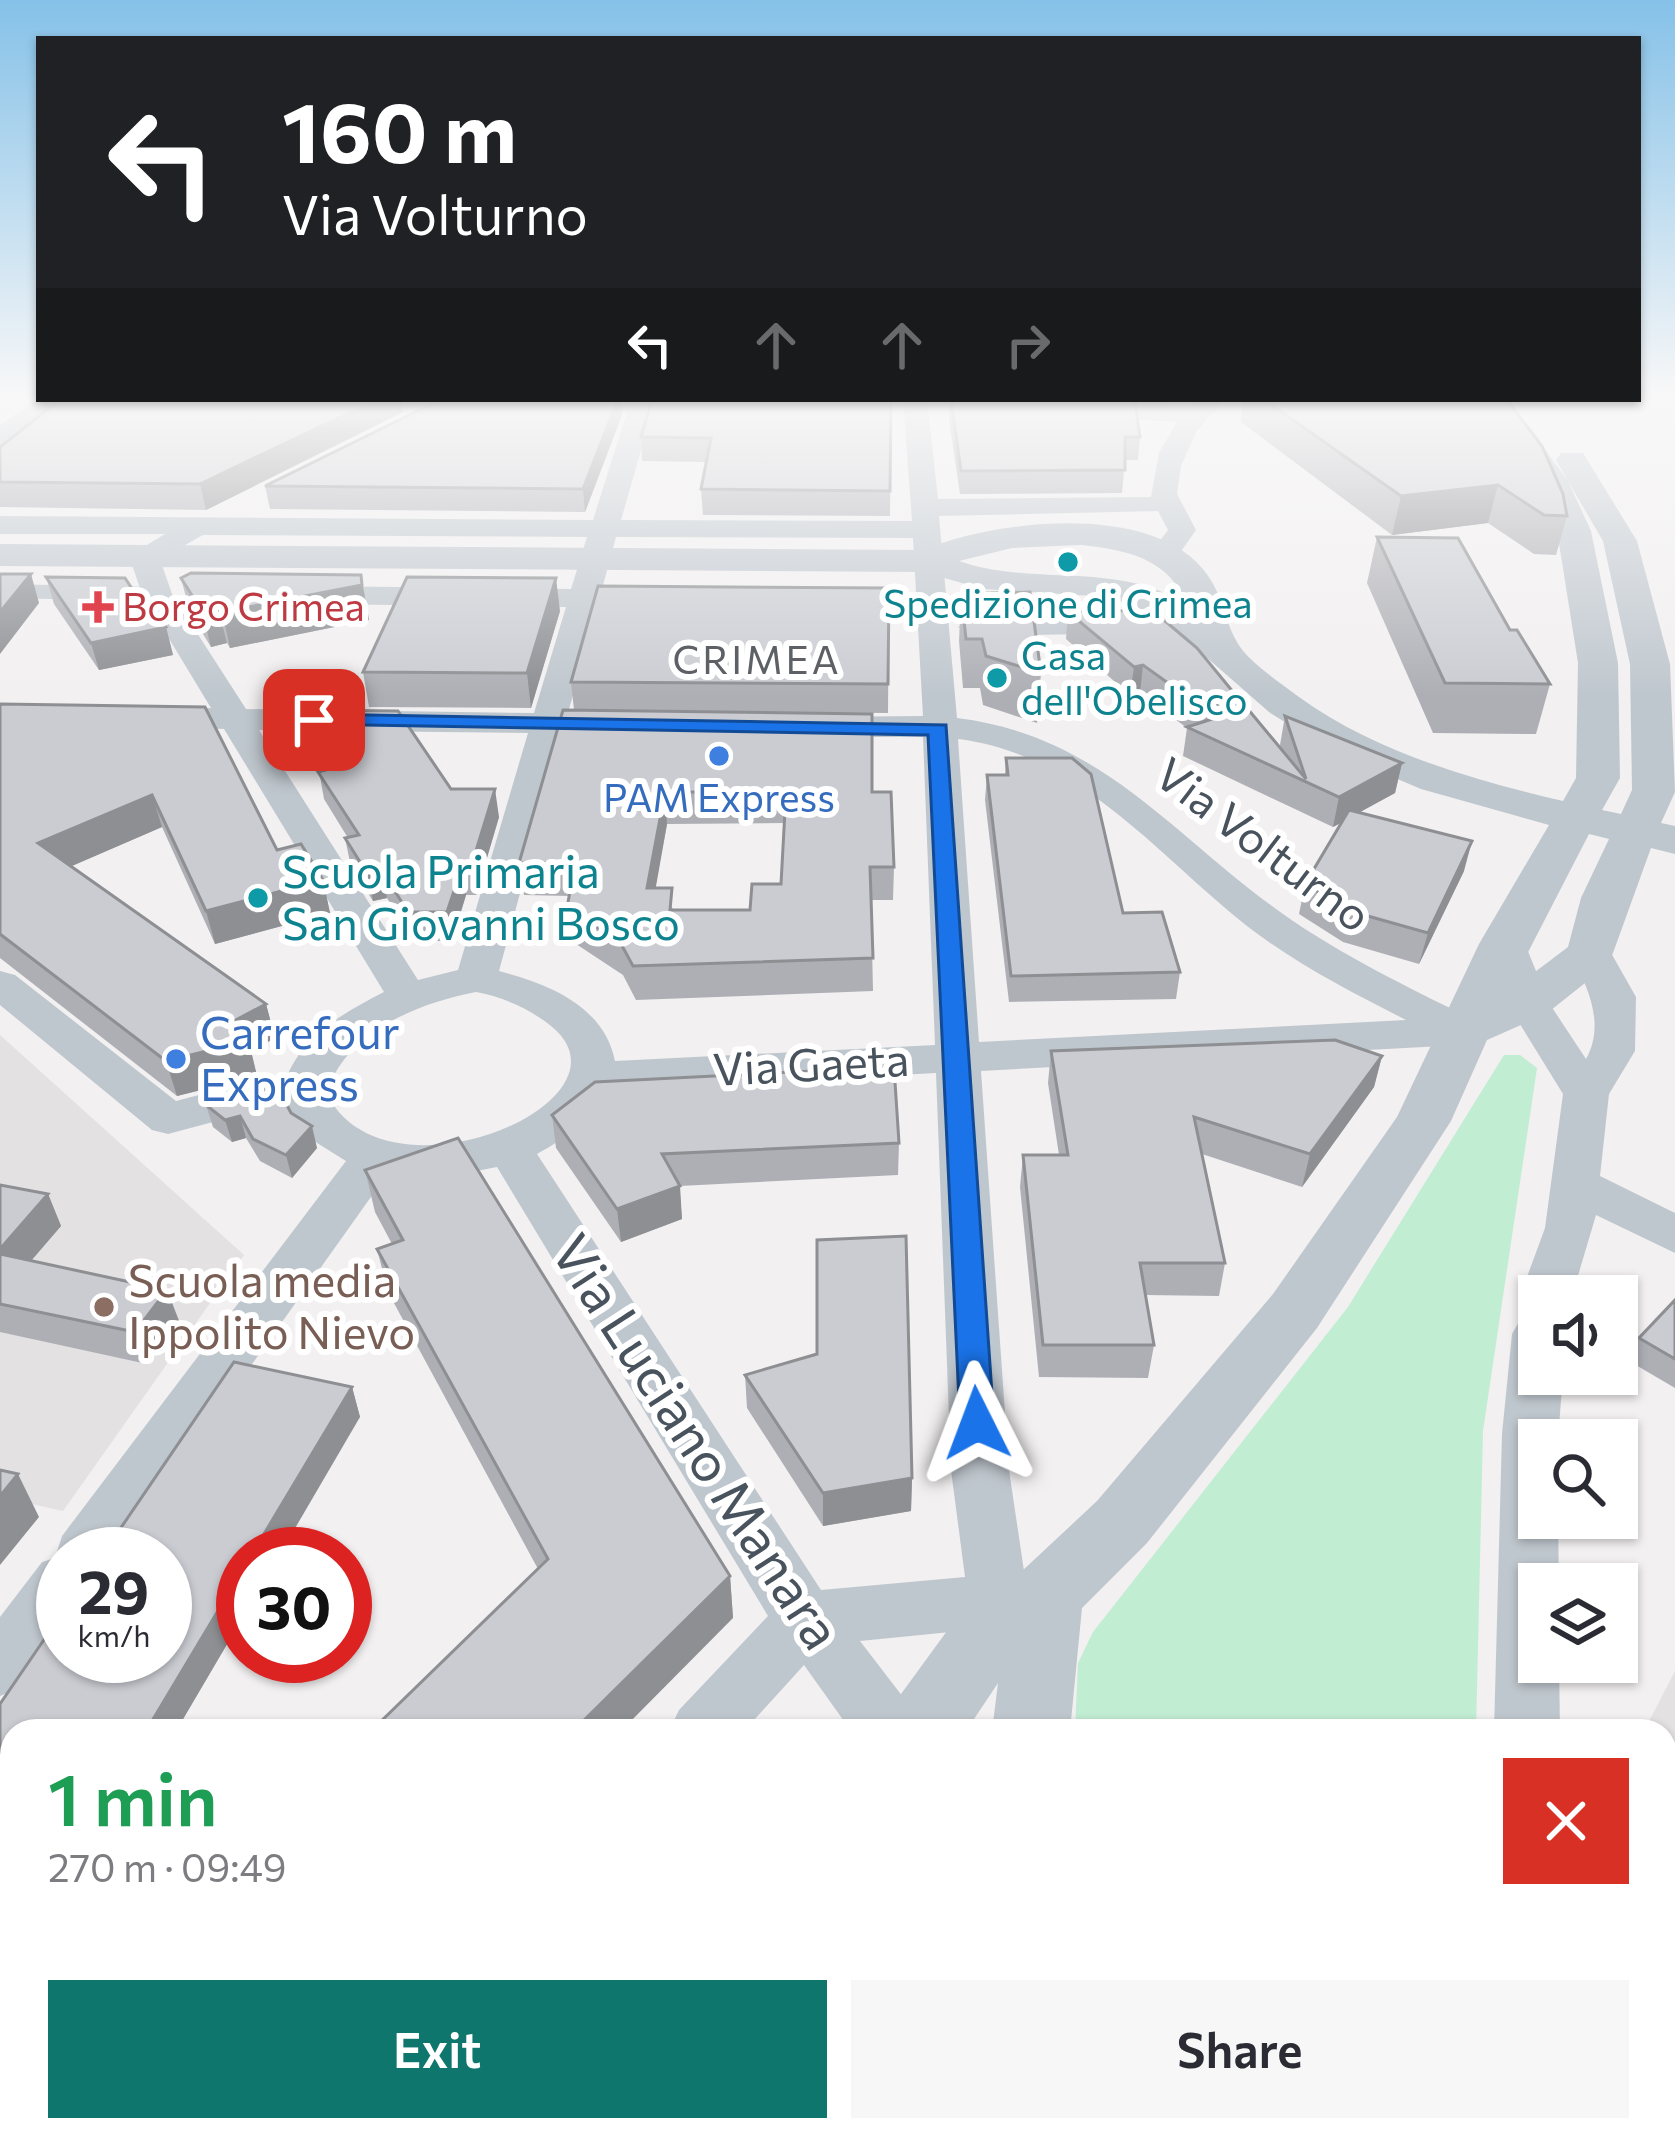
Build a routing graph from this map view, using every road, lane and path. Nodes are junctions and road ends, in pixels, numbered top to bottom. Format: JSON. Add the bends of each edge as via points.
{"nodes":[{"id":1,"x":614,"y":496,"type":"edge"},
{"id":2,"x":916,"y":496,"type":"edge"},
{"id":3,"x":1157,"y":496,"type":"edge"},
{"id":4,"x":1559,"y":496,"type":"edge"},
{"id":5,"x":1593,"y":496,"type":"edge"},
{"id":6,"x":1156,"y":500,"type":"junction"},
{"id":7,"x":252,"y":503,"type":"dead end"},
{"id":8,"x":0,"y":525,"type":"edge"},
{"id":9,"x":207,"y":525,"type":"junction"},
{"id":10,"x":1094,"y":536,"type":"junction"},
{"id":11,"x":1017,"y":539,"type":"junction"},
{"id":12,"x":598,"y":543,"type":"junction"},
{"id":13,"x":1165,"y":554,"type":"junction"},
{"id":14,"x":0,"y":555,"type":"edge"},
{"id":15,"x":144,"y":556,"type":"junction"},
{"id":16,"x":923,"y":572,"type":"junction"},
{"id":17,"x":1031,"y":584,"type":"junction"},
{"id":18,"x":1102,"y":589,"type":"junction"},
{"id":19,"x":0,"y":591,"type":"edge"},
{"id":20,"x":172,"y":594,"type":"junction"},
{"id":21,"x":279,"y":595,"type":"edge"},
{"id":22,"x":583,"y":598,"type":"junction"},
{"id":23,"x":683,"y":599,"type":"edge"},
{"id":24,"x":1202,"y":635,"type":"junction"},
{"id":25,"x":118,"y":718,"type":"edge"},
{"id":26,"x":236,"y":719,"type":"junction"},
{"id":27,"x":551,"y":723,"type":"junction"},
{"id":28,"x":654,"y":724,"type":"edge"},
{"id":29,"x":772,"y":726,"type":"edge"},
{"id":30,"x":938,"y":729,"type":"junction"},
{"id":31,"x":1622,"y":828,"type":"edge"},
{"id":32,"x":1504,"y":944,"type":"junction"},
{"id":33,"x":1591,"y":953,"type":"junction"},
{"id":34,"x":476,"y":979,"type":"junction"},
{"id":35,"x":0,"y":984,"type":"edge"},
{"id":36,"x":407,"y":995,"type":"junction"},
{"id":37,"x":1528,"y":1003,"type":"junction"},
{"id":38,"x":1461,"y":1031,"type":"junction"},
{"id":39,"x":955,"y":1058,"type":"junction"},
{"id":40,"x":592,"y":1077,"type":"junction"},
{"id":41,"x":302,"y":1084,"type":"junction"},
{"id":42,"x":1586,"y":1094,"type":"junction"},
{"id":43,"x":509,"y":1148,"type":"junction"},
{"id":44,"x":375,"y":1156,"type":"junction"},
{"id":45,"x":1578,"y":1185,"type":"junction"},
{"id":46,"x":1675,"y":1234,"type":"edge"},
{"id":47,"x":1553,"y":1275,"type":"edge"},
{"id":48,"x":1534,"y":1395,"type":"edge"},
{"id":49,"x":102,"y":1527,"type":"edge"},
{"id":50,"x":1016,"y":1608,"type":"junction"},
{"id":51,"x":36,"y":1617,"type":"edge"},
{"id":52,"x":806,"y":1619,"type":"junction"},
{"id":53,"x":0,"y":1666,"type":"edge"},
{"id":54,"x":713,"y":1719,"type":"edge"},
{"id":55,"x":881,"y":1719,"type":"edge"},
{"id":56,"x":929,"y":1719,"type":"edge"},
{"id":57,"x":1030,"y":1719,"type":"edge"},
{"id":58,"x":1527,"y":1719,"type":"edge"}],
"edges":[{"from":1,"to":12,"type":"street"},
{"from":2,"to":16,"type":"street"},
{"from":3,"to":6,"type":"street"},
{"from":4,"to":31,"type":"street","via":[[1588,590],[1598,663],[1598,778]]},
{"from":5,"to":31,"type":"street","via":[[1637,597],[1650,664],[1654,790]]},
{"from":6,"to":10,"type":"street"},
{"from":6,"to":13,"type":"street","via":[[1182,530]]},
{"from":6,"to":16,"type":"street"},
{"from":7,"to":9,"type":"street"},
{"from":8,"to":9,"type":"street"},
{"from":9,"to":12,"type":"street"},
{"from":9,"to":15,"type":"street"},
{"from":10,"to":11,"type":"street"},
{"from":10,"to":13,"type":"street"},
{"from":11,"to":16,"type":"street","via":[[955,550]]},
{"from":11,"to":17,"type":"street","via":[[1008,559]]},
{"from":12,"to":15,"type":"street"},
{"from":12,"to":16,"type":"street"},
{"from":12,"to":22,"type":"street"},
{"from":13,"to":18,"type":"street"},
{"from":13,"to":24,"type":"street","via":[[1198,584],[1213,618]]},
{"from":14,"to":15,"type":"street"},
{"from":15,"to":20,"type":"street"},
{"from":16,"to":17,"type":"street"},
{"from":16,"to":24,"type":"street"},
{"from":16,"to":30,"type":"street"},
{"from":17,"to":18,"type":"street"},
{"from":18,"to":24,"type":"street","via":[[1146,597]]},
{"from":19,"to":20,"type":"street"},
{"from":20,"to":26,"type":"street"},
{"from":21,"to":22,"type":"street"},
{"from":22,"to":23,"type":"street"},
{"from":22,"to":27,"type":"street"},
{"from":24,"to":31,"type":"street","via":[[1284,704],[1345,741],[1469,790]]},
{"from":25,"to":26,"type":"street"},
{"from":26,"to":27,"type":"street"},
{"from":26,"to":36,"type":"street"},
{"from":27,"to":28,"type":"street"},
{"from":27,"to":34,"type":"street"},
{"from":29,"to":30,"type":"street","name":"Via Volturno"},
{"from":30,"to":38,"type":"street","name":"Via Volturno","via":[[1004,736],[1081,769],[1300,945]]},
{"from":30,"to":39,"type":"street"},
{"from":31,"to":32,"type":"street"},
{"from":31,"to":33,"type":"street"},
{"from":32,"to":37,"type":"street"},
{"from":32,"to":38,"type":"street"},
{"from":33,"to":37,"type":"street"},
{"from":33,"to":42,"type":"street","via":[[1615,1004],[1613,1051]]},
{"from":34,"to":36,"type":"street"},
{"from":34,"to":40,"type":"street","via":[[509,984],[576,1024],[591,1050]]},
{"from":35,"to":41,"type":"street","via":[[168,1118]]},
{"from":36,"to":41,"type":"street","via":[[332,1041]]},
{"from":37,"to":38,"type":"street"},
{"from":37,"to":42,"type":"street"},
{"from":38,"to":39,"type":"street","name":"Via Gaeta"},
{"from":38,"to":50,"type":"street","via":[[1423,1121],[1295,1311],[1121,1522]]},
{"from":39,"to":40,"type":"street","name":"Via Gaeta"},
{"from":39,"to":50,"type":"street","via":[[980,1470]]},
{"from":40,"to":43,"type":"street","via":[[574,1104]]},
{"from":41,"to":44,"type":"street","via":[[309,1110],[336,1138]]},
{"from":42,"to":45,"type":"street"},
{"from":43,"to":44,"type":"street","via":[[456,1161]]},
{"from":43,"to":52,"type":"street","name":"Via Luciano Manara"},
{"from":44,"to":49,"type":"street"},
{"from":45,"to":46,"type":"street"},
{"from":45,"to":47,"type":"street"},
{"from":48,"to":58,"type":"street"},
{"from":50,"to":52,"type":"street"},
{"from":50,"to":56,"type":"street"},
{"from":50,"to":57,"type":"street"},
{"from":51,"to":53,"type":"street"},
{"from":52,"to":54,"type":"street"},
{"from":52,"to":55,"type":"street","name":"Via Luciano Manara"}]}
